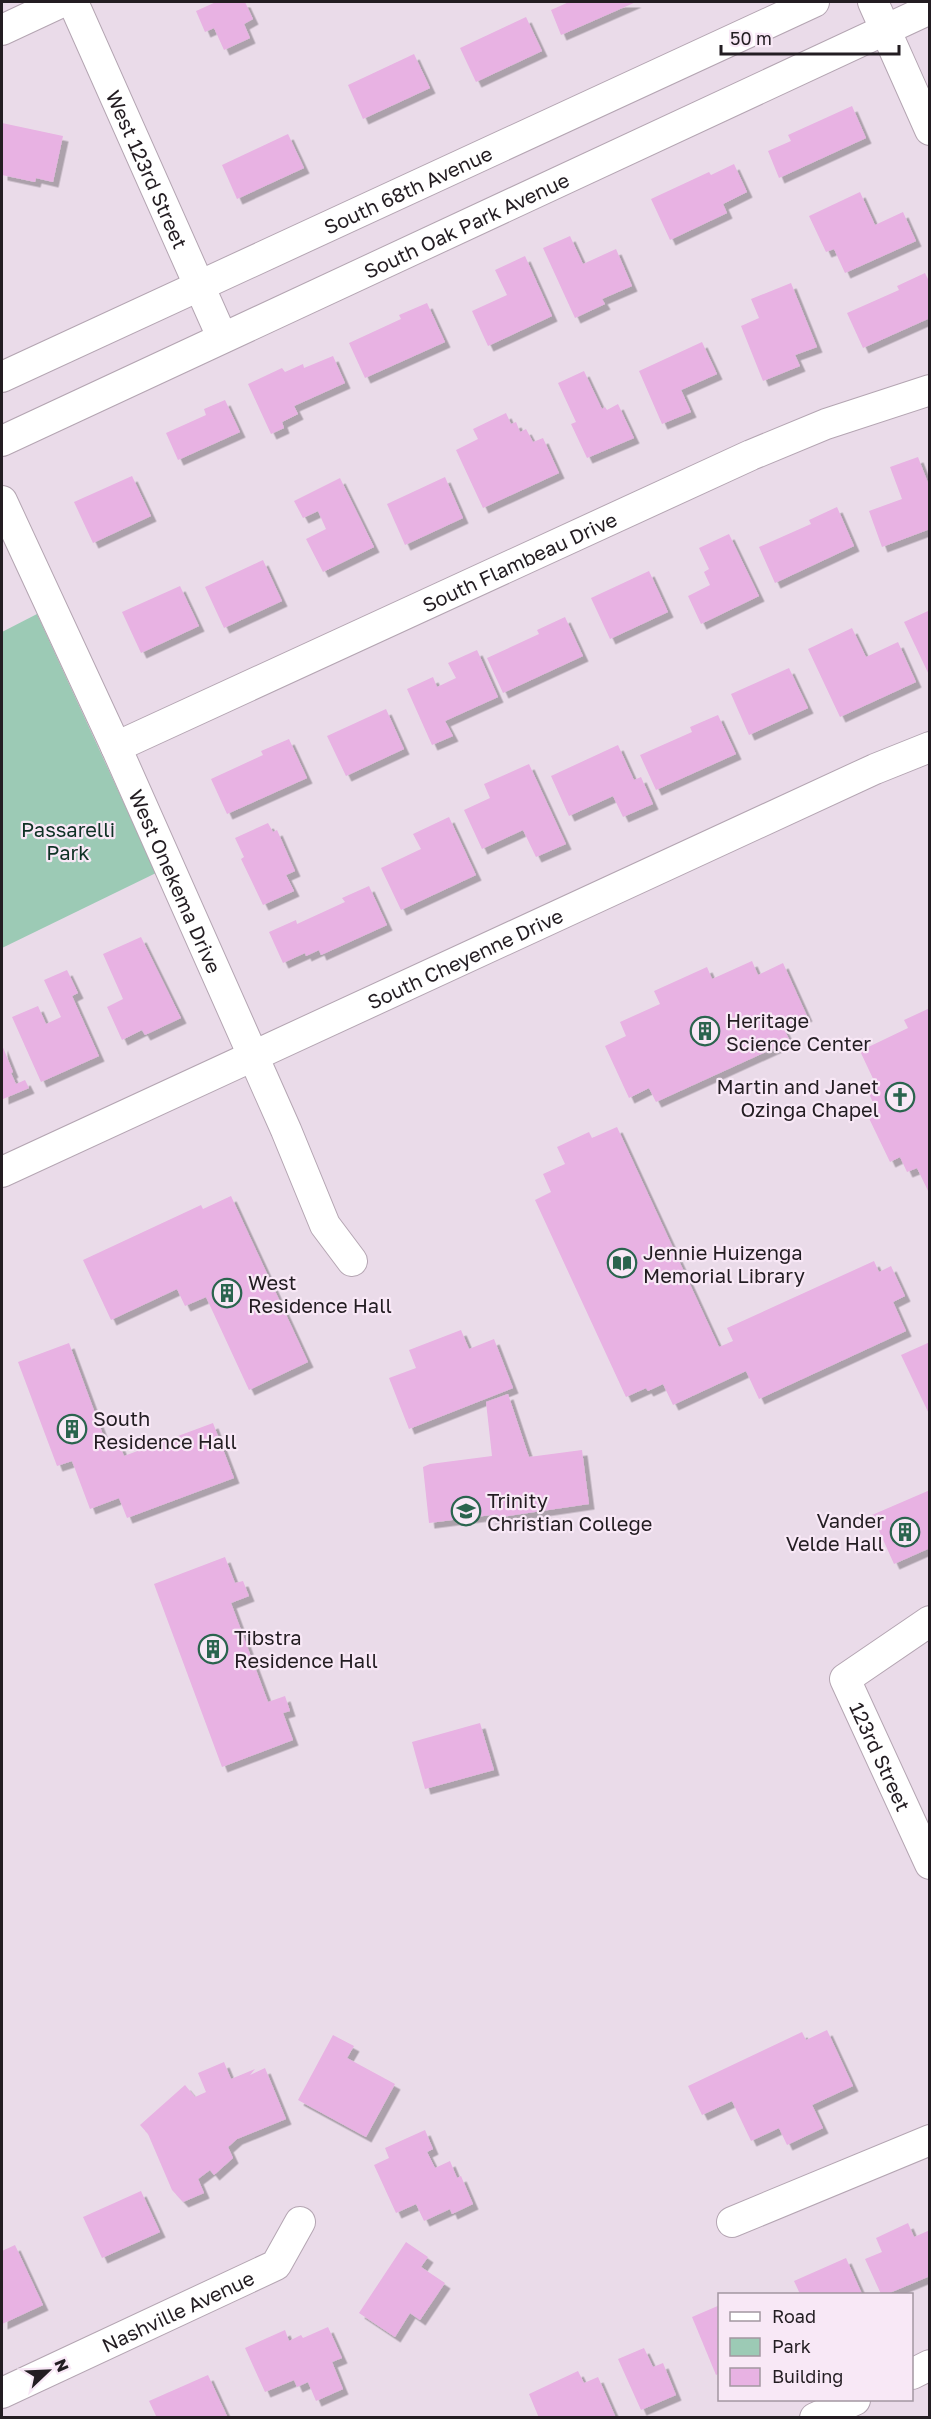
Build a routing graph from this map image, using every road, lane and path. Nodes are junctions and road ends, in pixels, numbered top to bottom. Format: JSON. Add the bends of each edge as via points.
{"nodes":[{"id":1,"x":62,"y":2,"type":"edge"},
{"id":2,"x":73,"y":2,"type":"edge"},
{"id":3,"x":814,"y":2,"type":"edge"},
{"id":4,"x":873,"y":2,"type":"edge"},
{"id":5,"x":930,"y":9,"type":"edge"},
{"id":6,"x":885,"y":29,"type":"junction"},
{"id":7,"x":2,"y":30,"type":"edge"},
{"id":8,"x":930,"y":130,"type":"edge"},
{"id":9,"x":199,"y":285,"type":"junction"},
{"id":10,"x":222,"y":337,"type":"junction"},
{"id":11,"x":2,"y":377,"type":"edge"},
{"id":12,"x":930,"y":390,"type":"edge"},
{"id":13,"x":2,"y":441,"type":"edge"},
{"id":14,"x":2,"y":501,"type":"edge"},
{"id":15,"x":116,"y":747,"type":"junction"},
{"id":16,"x":930,"y":747,"type":"edge"},
{"id":17,"x":252,"y":1056,"type":"junction"},
{"id":18,"x":2,"y":1172,"type":"edge"},
{"id":19,"x":352,"y":1261,"type":"dead end"},
{"id":20,"x":930,"y":1621,"type":"edge"},
{"id":21,"x":930,"y":1864,"type":"edge"},
{"id":22,"x":930,"y":2140,"type":"edge"},
{"id":23,"x":300,"y":2222,"type":"dead end"},
{"id":24,"x":732,"y":2222,"type":"dead end"},
{"id":25,"x":930,"y":2365,"type":"edge"},
{"id":26,"x":913,"y":2374,"type":"edge"},
{"id":27,"x":2,"y":2393,"type":"edge"},
{"id":28,"x":853,"y":2401,"type":"edge"},
{"id":29,"x":815,"y":2418,"type":"edge"}],
"edges":[{"from":1,"to":7,"type":"street"},
{"from":2,"to":9,"type":"street","name":"West 123rd Street"},
{"from":3,"to":9,"type":"street","name":"South 68th Avenue"},
{"from":4,"to":6,"type":"street"},
{"from":5,"to":6,"type":"street","name":"South Oak Park Avenue"},
{"from":6,"to":8,"type":"street"},
{"from":6,"to":10,"type":"street","name":"South Oak Park Avenue"},
{"from":9,"to":10,"type":"street","name":"West 123rd Street"},
{"from":9,"to":11,"type":"street","name":"South 68th Avenue"},
{"from":10,"to":13,"type":"street","name":"South Oak Park Avenue"},
{"from":12,"to":15,"type":"street","name":"South Flambeau Drive","via":[[826,424],[751,455]]},
{"from":14,"to":15,"type":"street","name":"West Onekema Drive"},
{"from":15,"to":17,"type":"street","name":"West Onekema Drive"},
{"from":16,"to":17,"type":"street","name":"South Cheyenne Drive"},
{"from":17,"to":18,"type":"street","name":"South Cheyenne Drive"},
{"from":17,"to":19,"type":"street","name":"West Onekema Drive","via":[[325,1225]]},
{"from":20,"to":21,"type":"street","name":"123rd Street","via":[[845,1679]]},
{"from":22,"to":24,"type":"street"},
{"from":23,"to":27,"type":"street","name":"Nashville Avenue","via":[[276,2265]]},
{"from":25,"to":26,"type":"street"},
{"from":28,"to":29,"type":"street"}]}
